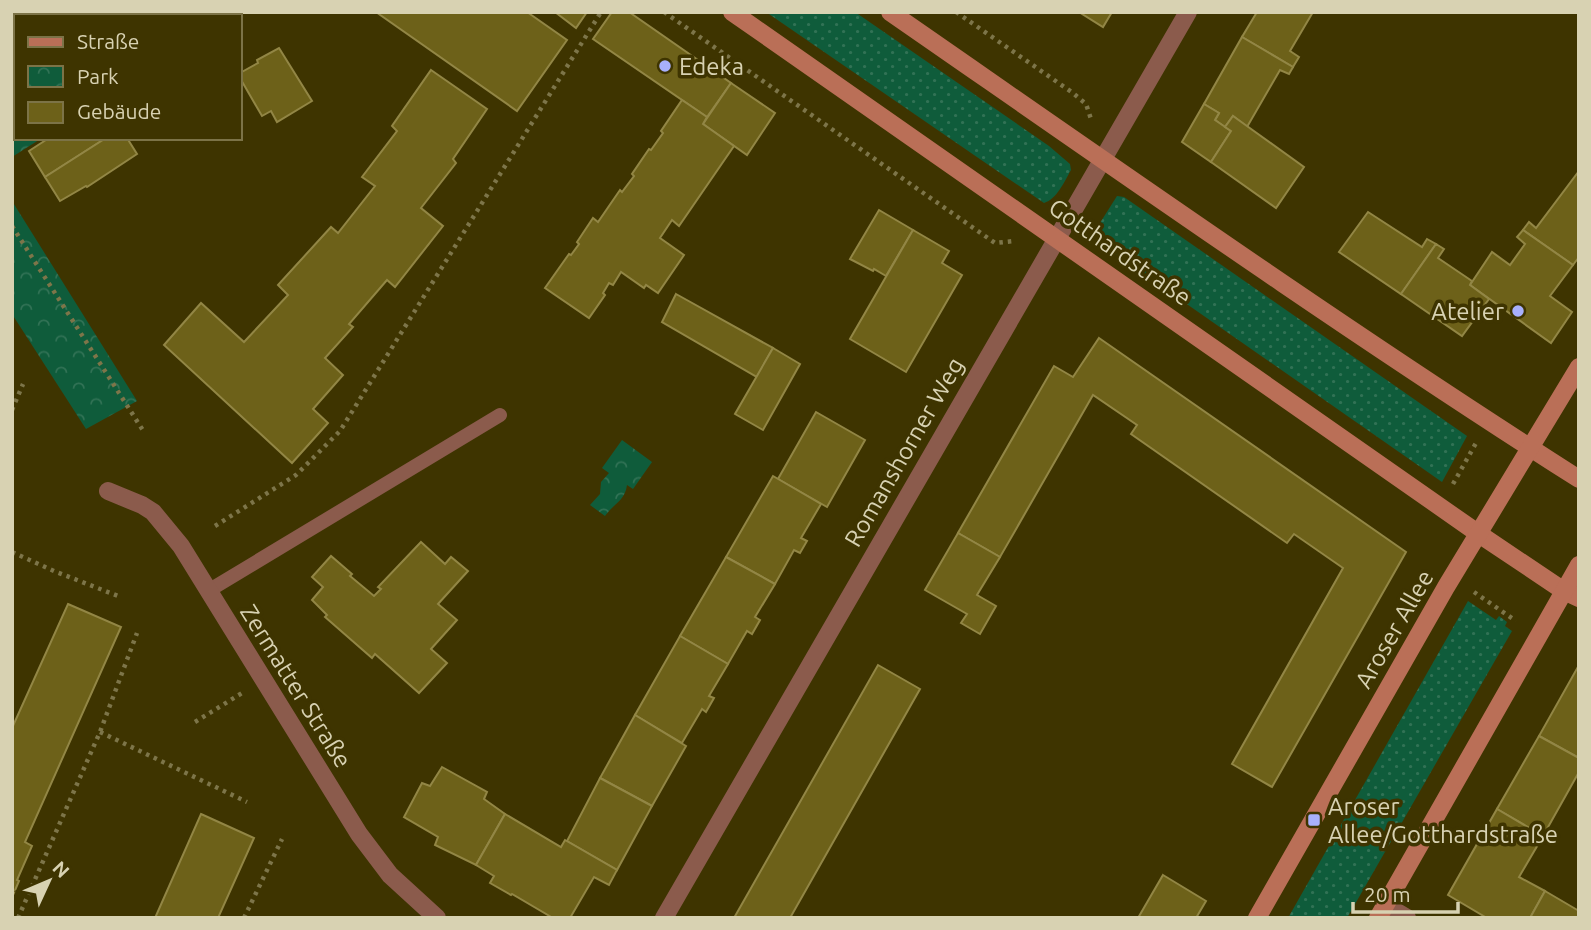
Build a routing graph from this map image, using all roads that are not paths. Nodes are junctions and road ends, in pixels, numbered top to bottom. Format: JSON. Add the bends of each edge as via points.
{"nodes":[{"id":1,"x":732,"y":12,"type":"edge"},
{"id":2,"x":890,"y":12,"type":"edge"},
{"id":3,"x":1188,"y":12,"type":"edge"},
{"id":4,"x":1102,"y":160,"type":"junction"},
{"id":5,"x":1057,"y":238,"type":"junction"},
{"id":6,"x":1579,"y":367,"type":"edge"},
{"id":7,"x":500,"y":415,"type":"dead end"},
{"id":8,"x":1530,"y":448,"type":"junction"},
{"id":9,"x":1579,"y":479,"type":"edge"},
{"id":10,"x":108,"y":491,"type":"dead end"},
{"id":11,"x":1479,"y":534,"type":"junction"},
{"id":12,"x":1579,"y":565,"type":"edge"},
{"id":13,"x":208,"y":591,"type":"junction"},
{"id":14,"x":1571,"y":595,"type":"edge"},
{"id":15,"x":1381,"y":911,"type":"edge"},
{"id":16,"x":437,"y":918,"type":"edge"},
{"id":17,"x":664,"y":918,"type":"edge"},
{"id":18,"x":1257,"y":918,"type":"edge"},
{"id":19,"x":1406,"y":918,"type":"edge"}],
"edges":[{"from":1,"to":5,"type":"main road","name":"Gotthardstraße"},
{"from":2,"to":4,"type":"main road"},
{"from":3,"to":4,"type":"street","name":"Romanshorner Weg"},
{"from":4,"to":5,"type":"street","name":"Romanshorner Weg"},
{"from":4,"to":8,"type":"main road"},
{"from":5,"to":11,"type":"main road","name":"Gotthardstraße"},
{"from":5,"to":17,"type":"street","name":"Romanshorner Weg"},
{"from":6,"to":8,"type":"main road","name":"Aroser Allee"},
{"from":7,"to":13,"type":"lane"},
{"from":8,"to":9,"type":"main road"},
{"from":8,"to":11,"type":"main road","name":"Aroser Allee"},
{"from":10,"to":13,"type":"street","name":"Zermatter Straße","via":[[153,512],[181,546]]},
{"from":11,"to":14,"type":"main road","name":"Gotthardstraße"},
{"from":11,"to":18,"type":"main road","name":"Aroser Allee"},
{"from":12,"to":14,"type":"main road"},
{"from":13,"to":16,"type":"street","name":"Zermatter Straße","via":[[359,834],[390,875]]},
{"from":14,"to":15,"type":"main road"},
{"from":15,"to":19,"type":"street"}]}
